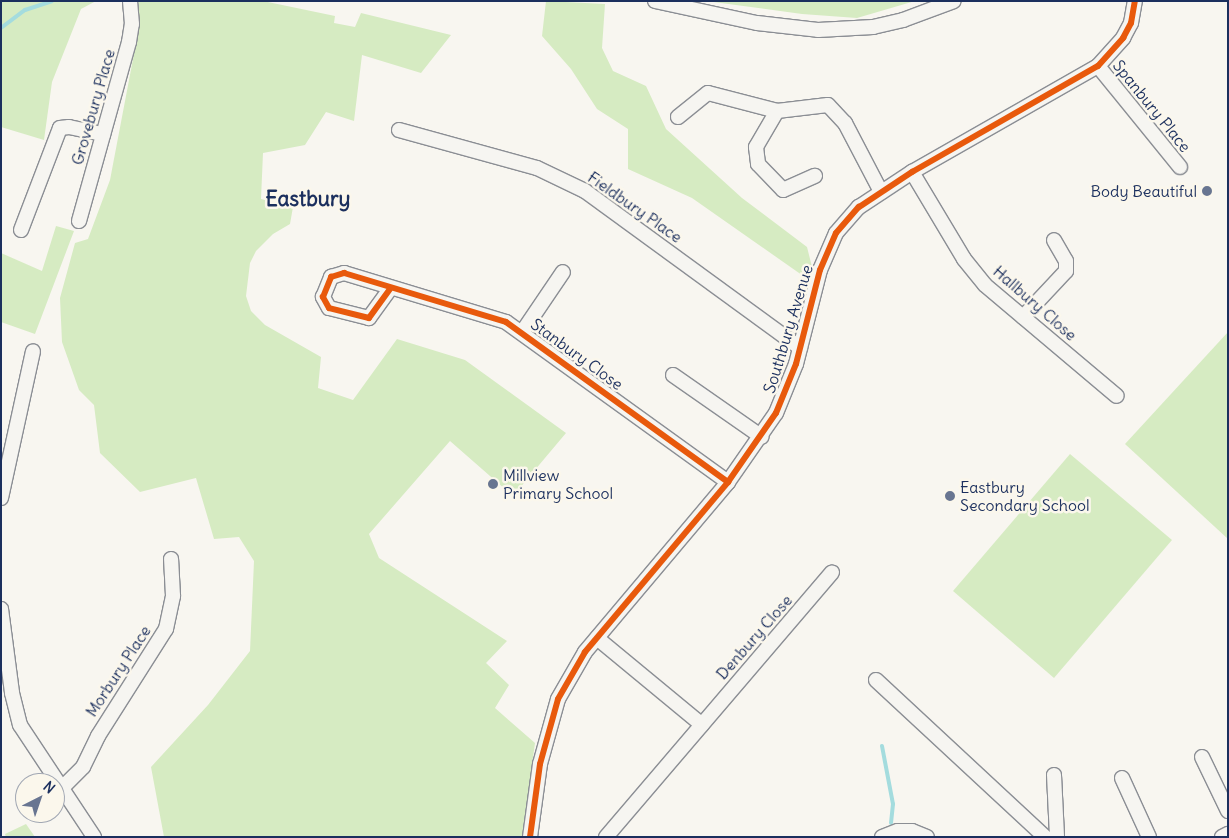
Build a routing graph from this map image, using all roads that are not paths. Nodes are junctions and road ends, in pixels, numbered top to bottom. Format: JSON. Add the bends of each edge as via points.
{"nodes":[{"id":1,"x":130,"y":1,"type":"edge"},
{"id":2,"x":655,"y":1,"type":"edge"},
{"id":3,"x":954,"y":1,"type":"edge"},
{"id":4,"x":1135,"y":1,"type":"edge"},
{"id":5,"x":1098,"y":66,"type":"junction"},
{"id":6,"x":777,"y":111,"type":"junction"},
{"id":7,"x":678,"y":118,"type":"dead end"},
{"id":8,"x":400,"y":130,"type":"dead end"},
{"id":9,"x":103,"y":134,"type":"junction"},
{"id":10,"x":1180,"y":167,"type":"dead end"},
{"id":11,"x":912,"y":172,"type":"junction"},
{"id":12,"x":815,"y":176,"type":"dead end"},
{"id":13,"x":881,"y":192,"type":"junction"},
{"id":14,"x":79,"y":221,"type":"dead end"},
{"id":15,"x":20,"y":230,"type":"dead end"},
{"id":16,"x":1054,"y":240,"type":"dead end"},
{"id":17,"x":563,"y":272,"type":"dead end"},
{"id":18,"x":390,"y":289,"type":"junction"},
{"id":19,"x":1023,"y":317,"type":"junction"},
{"id":20,"x":523,"y":330,"type":"junction"},
{"id":21,"x":800,"y":348,"type":"junction"},
{"id":22,"x":33,"y":351,"type":"dead end"},
{"id":23,"x":673,"y":375,"type":"dead end"},
{"id":24,"x":1117,"y":396,"type":"dead end"},
{"id":25,"x":762,"y":436,"type":"junction"},
{"id":26,"x":728,"y":482,"type":"junction"},
{"id":27,"x":1,"y":498,"type":"edge"},
{"id":28,"x":171,"y":559,"type":"dead end"},
{"id":29,"x":832,"y":572,"type":"dead end"},
{"id":30,"x":1,"y":609,"type":"edge"},
{"id":31,"x":597,"y":638,"type":"junction"},
{"id":32,"x":876,"y":680,"type":"dead end"},
{"id":33,"x":702,"y":725,"type":"junction"},
{"id":34,"x":1202,"y":757,"type":"dead end"},
{"id":35,"x":50,"y":773,"type":"edge"},
{"id":36,"x":1054,"y":775,"type":"dead end"},
{"id":37,"x":1122,"y":778,"type":"dead end"},
{"id":38,"x":65,"y":785,"type":"edge"},
{"id":39,"x":1224,"y":794,"type":"edge"},
{"id":40,"x":65,"y":795,"type":"edge"},
{"id":41,"x":1228,"y":811,"type":"edge"},
{"id":42,"x":1228,"y":834,"type":"edge"},
{"id":43,"x":94,"y":837,"type":"edge"},
{"id":44,"x":530,"y":837,"type":"edge"},
{"id":45,"x":606,"y":837,"type":"edge"},
{"id":46,"x":882,"y":837,"type":"edge"},
{"id":47,"x":927,"y":837,"type":"edge"},
{"id":48,"x":1045,"y":837,"type":"edge"},
{"id":49,"x":1057,"y":837,"type":"edge"},
{"id":50,"x":1149,"y":837,"type":"edge"},
{"id":51,"x":1222,"y":837,"type":"edge"}],
"edges":[{"from":1,"to":9,"type":"street","name":"Grovebury Place","via":[[132,24],[129,42]]},
{"from":2,"to":3,"type":"street","via":[[757,23],[818,30],[903,20]]},
{"from":4,"to":5,"type":"street","name":"Southbury Avenue","via":[[1131,22],[1123,38]]},
{"from":5,"to":10,"type":"street","name":"Spanbury Place"},
{"from":5,"to":11,"type":"street","name":"Southbury Avenue"},
{"from":6,"to":7,"type":"street","via":[[708,93]]},
{"from":6,"to":12,"type":"street","via":[[756,147],[758,164],[783,190]]},
{"from":6,"to":13,"type":"street","via":[[820,104],[834,108]]},
{"from":8,"to":21,"type":"street","name":"Fieldbury Place","via":[[538,168],[585,191]]},
{"from":9,"to":14,"type":"street","name":"Grovebury Place"},
{"from":9,"to":15,"type":"street","via":[[60,128]]},
{"from":11,"to":13,"type":"street","name":"Southbury Avenue"},
{"from":11,"to":19,"type":"street","name":"Hallbury Close","via":[[964,259],[985,285]]},
{"from":13,"to":21,"type":"street","name":"Southbury Avenue","via":[[859,207],[836,233],[820,270]]},
{"from":16,"to":19,"type":"street","via":[[1066,261],[1066,271]]},
{"from":17,"to":20,"type":"street","name":"Stanbury Close"},
{"from":18,"to":18,"type":"street","name":"Stanbury Close","via":[[356,276],[336,274],[325,286],[323,297],[330,308],[369,318]]},
{"from":18,"to":20,"type":"street","name":"Stanbury Close","via":[[492,316]]},
{"from":19,"to":24,"type":"street","name":"Hallbury Close"},
{"from":20,"to":26,"type":"street","name":"Stanbury Close"},
{"from":21,"to":25,"type":"street","name":"Southbury Avenue","via":[[776,413]]},
{"from":22,"to":27,"type":"street"},
{"from":23,"to":25,"type":"street"},
{"from":25,"to":26,"type":"street","name":"Southbury Avenue"},
{"from":26,"to":31,"type":"street","name":"Southbury Avenue"},
{"from":28,"to":38,"type":"street","name":"Morbury Place","via":[[173,596],[166,629],[98,736],[83,767]]},
{"from":29,"to":33,"type":"street","name":"Denbury Close"},
{"from":30,"to":35,"type":"street","via":[[15,710],[26,738]]},
{"from":31,"to":33,"type":"street"},
{"from":31,"to":44,"type":"street","name":"Southbury Avenue","via":[[575,667],[558,699],[540,764]]},
{"from":32,"to":48,"type":"street"},
{"from":33,"to":45,"type":"street","name":"Denbury Close"},
{"from":34,"to":39,"type":"street"},
{"from":36,"to":49,"type":"street"},
{"from":37,"to":50,"type":"street"},
{"from":39,"to":41,"type":"street"},
{"from":40,"to":43,"type":"street"},
{"from":42,"to":51,"type":"street"},
{"from":46,"to":47,"type":"street","via":[[898,831],[912,831]]}]}
